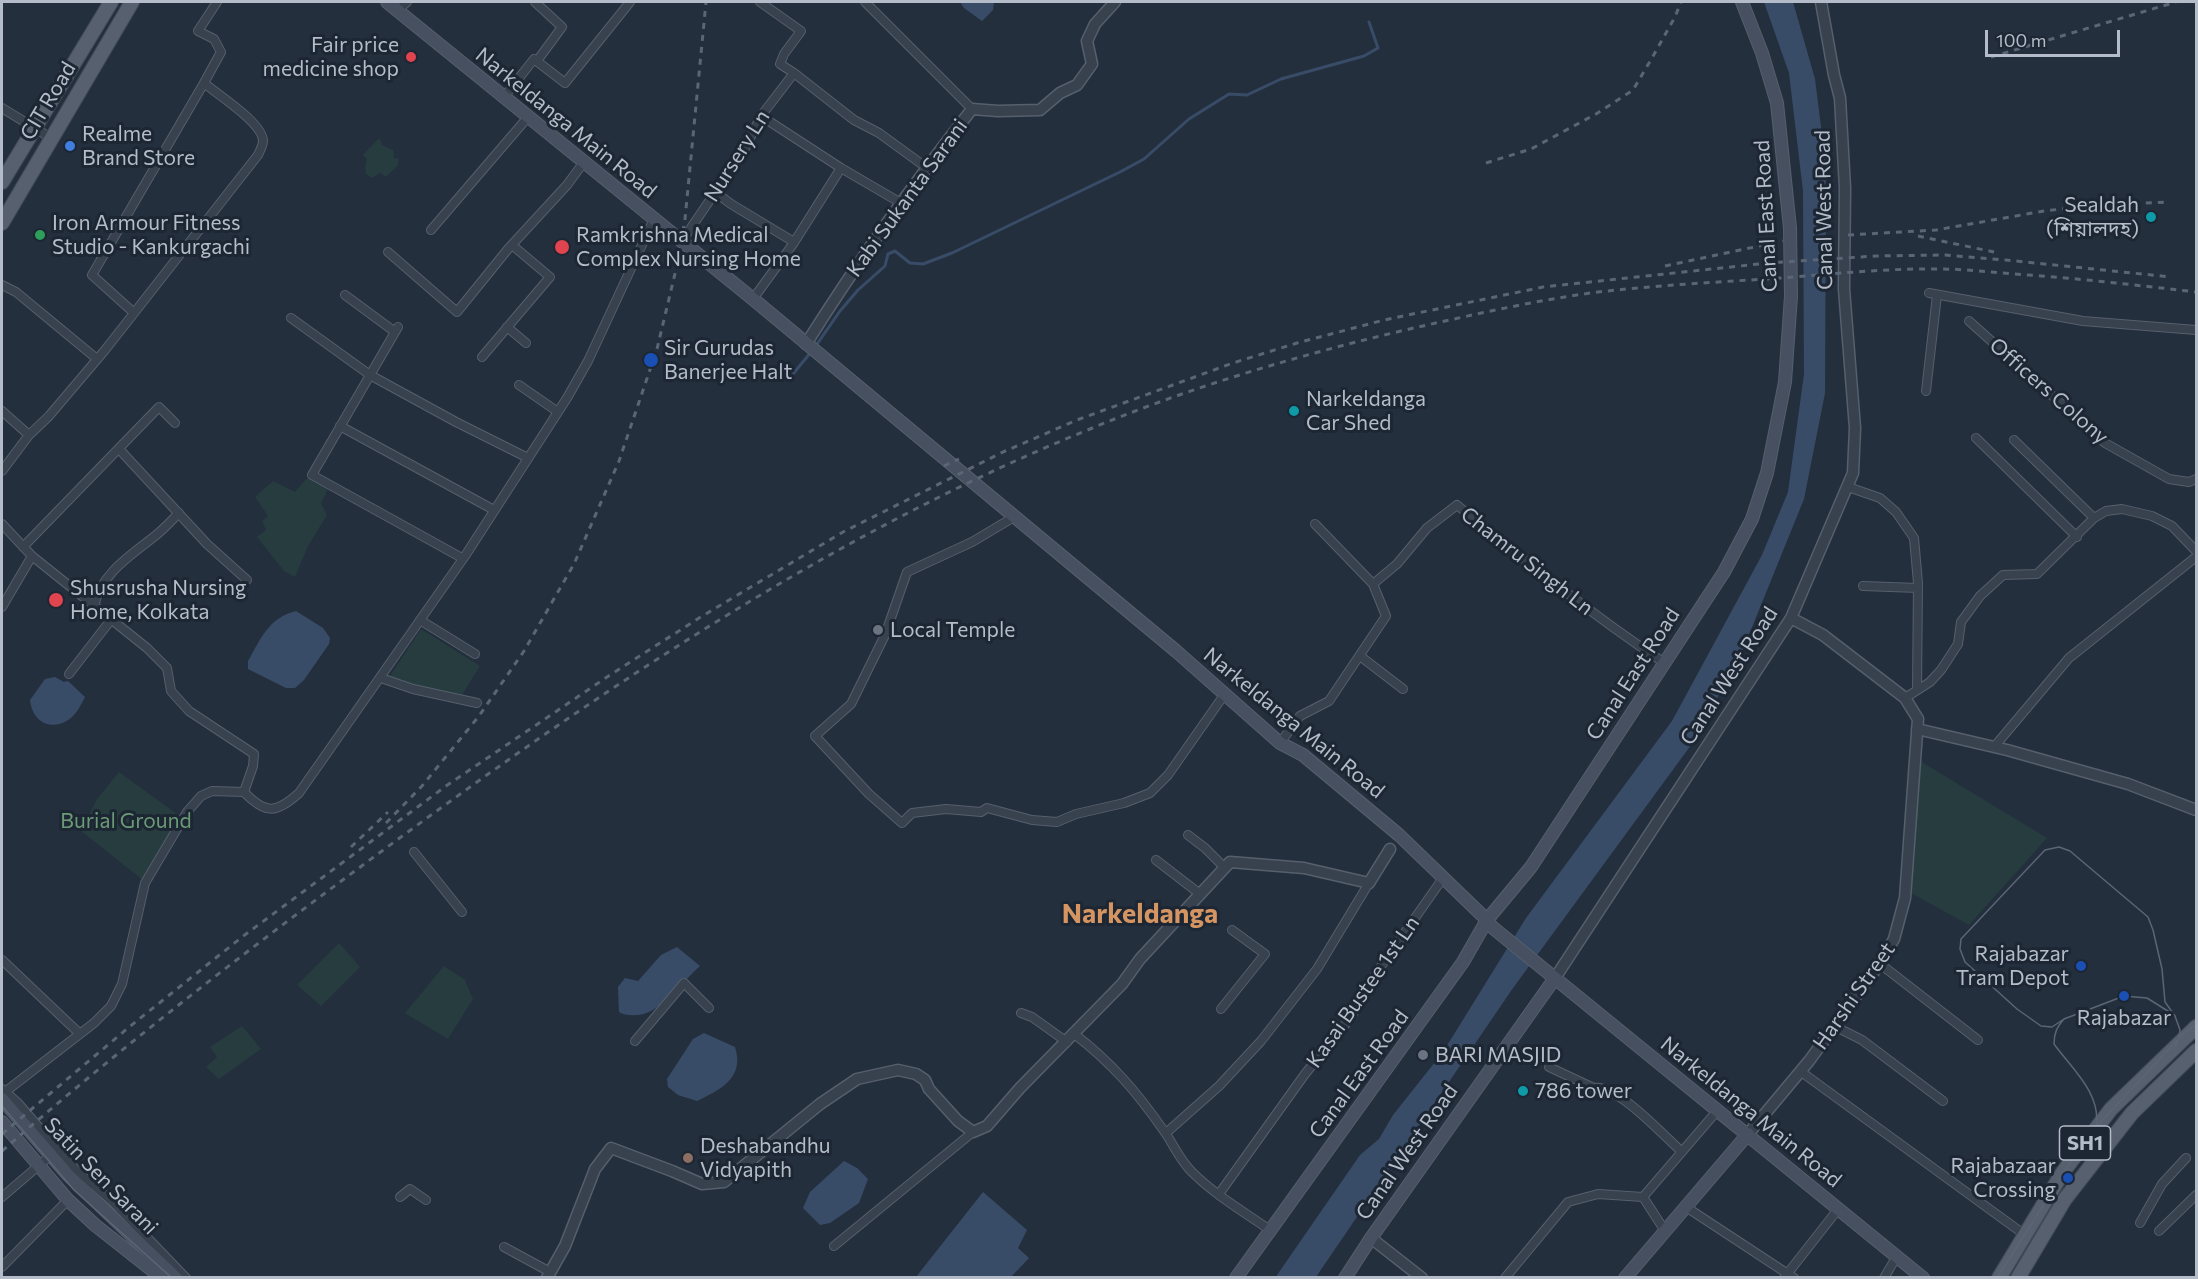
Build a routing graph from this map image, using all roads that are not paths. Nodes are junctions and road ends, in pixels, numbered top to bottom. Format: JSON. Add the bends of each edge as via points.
{"nodes":[{"id":1,"x":111,"y":2,"type":"edge"},
{"id":2,"x":218,"y":2,"type":"edge"},
{"id":3,"x":387,"y":2,"type":"edge"},
{"id":4,"x":535,"y":2,"type":"edge"},
{"id":5,"x":630,"y":2,"type":"edge"},
{"id":6,"x":760,"y":2,"type":"edge"},
{"id":7,"x":865,"y":2,"type":"edge"},
{"id":8,"x":1115,"y":2,"type":"edge"},
{"id":9,"x":1742,"y":2,"type":"edge"},
{"id":10,"x":1821,"y":2,"type":"edge"},
{"id":11,"x":126,"y":4,"type":"edge"},
{"id":12,"x":402,"y":6,"type":"edge"},
{"id":13,"x":537,"y":61,"type":"junction"},
{"id":14,"x":794,"y":73,"type":"junction"},
{"id":15,"x":204,"y":83,"type":"junction"},
{"id":16,"x":504,"y":97,"type":"junction"},
{"id":17,"x":2,"y":108,"type":"edge"},
{"id":18,"x":972,"y":109,"type":"junction"},
{"id":19,"x":761,"y":116,"type":"junction"},
{"id":20,"x":528,"y":117,"type":"junction"},
{"id":21,"x":35,"y":128,"type":"junction"},
{"id":22,"x":51,"y":138,"type":"junction"},
{"id":23,"x":584,"y":162,"type":"junction"},
{"id":24,"x":841,"y":168,"type":"junction"},
{"id":25,"x":927,"y":168,"type":"junction"},
{"id":26,"x":2,"y":182,"type":"edge"},
{"id":27,"x":715,"y":192,"type":"junction"},
{"id":28,"x":901,"y":203,"type":"junction"},
{"id":29,"x":654,"y":219,"type":"junction"},
{"id":30,"x":2,"y":223,"type":"edge"},
{"id":31,"x":431,"y":230,"type":"dead end"},
{"id":32,"x":682,"y":241,"type":"junction"},
{"id":33,"x":794,"y":242,"type":"junction"},
{"id":34,"x":512,"y":245,"type":"junction"},
{"id":35,"x":388,"y":252,"type":"dead end"},
{"id":36,"x":2,"y":285,"type":"edge"},
{"id":37,"x":345,"y":295,"type":"dead end"},
{"id":38,"x":753,"y":299,"type":"junction"},
{"id":39,"x":133,"y":312,"type":"junction"},
{"id":40,"x":291,"y":318,"type":"dead end"},
{"id":41,"x":1969,"y":321,"type":"dead end"},
{"id":42,"x":507,"y":327,"type":"junction"},
{"id":43,"x":2196,"y":330,"type":"edge"},
{"id":44,"x":526,"y":343,"type":"dead end"},
{"id":45,"x":806,"y":344,"type":"junction"},
{"id":46,"x":482,"y":357,"type":"dead end"},
{"id":47,"x":97,"y":359,"type":"junction"},
{"id":48,"x":370,"y":375,"type":"junction"},
{"id":49,"x":519,"y":384,"type":"dead end"},
{"id":50,"x":1926,"y":391,"type":"dead end"},
{"id":51,"x":2,"y":411,"type":"edge"},
{"id":52,"x":558,"y":412,"type":"junction"},
{"id":53,"x":175,"y":423,"type":"dead end"},
{"id":54,"x":340,"y":426,"type":"junction"},
{"id":55,"x":29,"y":435,"type":"junction"},
{"id":56,"x":1976,"y":438,"type":"dead end"},
{"id":57,"x":2014,"y":440,"type":"dead end"},
{"id":58,"x":119,"y":449,"type":"junction"},
{"id":59,"x":528,"y":458,"type":"junction"},
{"id":60,"x":2,"y":471,"type":"edge"},
{"id":61,"x":2196,"y":479,"type":"edge"},
{"id":62,"x":1848,"y":487,"type":"junction"},
{"id":63,"x":494,"y":510,"type":"junction"},
{"id":64,"x":180,"y":513,"type":"junction"},
{"id":65,"x":1014,"y":517,"type":"junction"},
{"id":66,"x":2094,"y":518,"type":"junction"},
{"id":67,"x":2,"y":524,"type":"edge"},
{"id":68,"x":1315,"y":524,"type":"dead end"},
{"id":69,"x":2077,"y":537,"type":"junction"},
{"id":70,"x":23,"y":547,"type":"junction"},
{"id":71,"x":2196,"y":551,"type":"edge"},
{"id":72,"x":32,"y":556,"type":"junction"},
{"id":73,"x":2196,"y":557,"type":"edge"},
{"id":74,"x":462,"y":558,"type":"junction"},
{"id":75,"x":247,"y":580,"type":"dead end"},
{"id":76,"x":1373,"y":584,"type":"junction"},
{"id":77,"x":1863,"y":586,"type":"dead end"},
{"id":78,"x":1918,"y":588,"type":"junction"},
{"id":79,"x":2,"y":607,"type":"edge"},
{"id":80,"x":94,"y":607,"type":"junction"},
{"id":81,"x":1791,"y":618,"type":"junction"},
{"id":82,"x":420,"y":620,"type":"junction"},
{"id":83,"x":110,"y":621,"type":"junction"},
{"id":84,"x":475,"y":654,"type":"dead end"},
{"id":85,"x":1360,"y":656,"type":"junction"},
{"id":86,"x":1663,"y":662,"type":"junction"},
{"id":87,"x":69,"y":674,"type":"dead end"},
{"id":88,"x":381,"y":678,"type":"junction"},
{"id":89,"x":1403,"y":689,"type":"dead end"},
{"id":90,"x":1917,"y":690,"type":"junction"},
{"id":91,"x":1224,"y":695,"type":"junction"},
{"id":92,"x":1905,"y":698,"type":"junction"},
{"id":93,"x":477,"y":703,"type":"dead end"},
{"id":94,"x":1917,"y":729,"type":"junction"},
{"id":95,"x":1280,"y":743,"type":"junction"},
{"id":96,"x":1994,"y":747,"type":"junction"},
{"id":97,"x":244,"y":792,"type":"junction"},
{"id":98,"x":2196,"y":810,"type":"edge"},
{"id":99,"x":1188,"y":835,"type":"dead end"},
{"id":100,"x":1390,"y":849,"type":"dead end"},
{"id":101,"x":414,"y":852,"type":"dead end"},
{"id":102,"x":1156,"y":860,"type":"dead end"},
{"id":103,"x":1225,"y":867,"type":"junction"},
{"id":104,"x":1443,"y":878,"type":"junction"},
{"id":105,"x":1369,"y":883,"type":"junction"},
{"id":106,"x":1200,"y":894,"type":"junction"},
{"id":107,"x":462,"y":912,"type":"dead end"},
{"id":108,"x":1490,"y":924,"type":"junction"},
{"id":109,"x":1232,"y":930,"type":"dead end"},
{"id":110,"x":2,"y":960,"type":"edge"},
{"id":111,"x":1879,"y":963,"type":"junction"},
{"id":112,"x":1550,"y":974,"type":"junction"},
{"id":113,"x":709,"y":1008,"type":"dead end"},
{"id":114,"x":1221,"y":1009,"type":"dead end"},
{"id":115,"x":1021,"y":1013,"type":"dead end"},
{"id":116,"x":1834,"y":1026,"type":"junction"},
{"id":117,"x":80,"y":1034,"type":"junction"},
{"id":118,"x":1070,"y":1038,"type":"junction"},
{"id":119,"x":1978,"y":1040,"type":"dead end"},
{"id":120,"x":2194,"y":1040,"type":"edge"},
{"id":121,"x":635,"y":1041,"type":"dead end"},
{"id":122,"x":1549,"y":1067,"type":"dead end"},
{"id":123,"x":1800,"y":1071,"type":"junction"},
{"id":124,"x":3,"y":1093,"type":"edge"},
{"id":125,"x":1943,"y":1101,"type":"dead end"},
{"id":126,"x":1717,"y":1112,"type":"junction"},
{"id":127,"x":2,"y":1122,"type":"edge"},
{"id":128,"x":973,"y":1132,"type":"junction"},
{"id":129,"x":1166,"y":1133,"type":"junction"},
{"id":130,"x":1748,"y":1134,"type":"junction"},
{"id":131,"x":1682,"y":1152,"type":"junction"},
{"id":132,"x":51,"y":1156,"type":"junction"},
{"id":133,"x":2186,"y":1158,"type":"dead end"},
{"id":134,"x":38,"y":1166,"type":"junction"},
{"id":135,"x":1219,"y":1194,"type":"junction"},
{"id":136,"x":2196,"y":1195,"type":"edge"},
{"id":137,"x":2,"y":1197,"type":"edge"},
{"id":138,"x":400,"y":1197,"type":"dead end"},
{"id":139,"x":1643,"y":1197,"type":"junction"},
{"id":140,"x":68,"y":1200,"type":"junction"},
{"id":141,"x":426,"y":1200,"type":"dead end"},
{"id":142,"x":1686,"y":1207,"type":"junction"},
{"id":143,"x":1839,"y":1208,"type":"junction"},
{"id":144,"x":2140,"y":1223,"type":"dead end"},
{"id":145,"x":1270,"y":1230,"type":"junction"},
{"id":146,"x":1665,"y":1231,"type":"junction"},
{"id":147,"x":2159,"y":1231,"type":"dead end"},
{"id":148,"x":2025,"y":1235,"type":"junction"},
{"id":149,"x":1371,"y":1238,"type":"junction"},
{"id":150,"x":834,"y":1246,"type":"dead end"},
{"id":151,"x":504,"y":1247,"type":"dead end"},
{"id":152,"x":1897,"y":1256,"type":"junction"},
{"id":153,"x":2,"y":1267,"type":"edge"},
{"id":154,"x":548,"y":1275,"type":"edge"},
{"id":155,"x":1788,"y":1276,"type":"edge"},
{"id":156,"x":1626,"y":1277,"type":"edge"},
{"id":157,"x":162,"y":1278,"type":"edge"},
{"id":158,"x":176,"y":1278,"type":"edge"},
{"id":159,"x":186,"y":1278,"type":"edge"},
{"id":160,"x":1236,"y":1278,"type":"edge"},
{"id":161,"x":1345,"y":1278,"type":"edge"},
{"id":162,"x":1422,"y":1278,"type":"edge"},
{"id":163,"x":1505,"y":1278,"type":"edge"},
{"id":164,"x":1884,"y":1278,"type":"edge"},
{"id":165,"x":1923,"y":1278,"type":"edge"},
{"id":166,"x":1999,"y":1278,"type":"edge"},
{"id":167,"x":2018,"y":1278,"type":"edge"}],
"edges":[{"from":1,"to":21,"type":"main road","name":"CIT Road"},
{"from":2,"to":15,"type":"street","via":[[198,31],[214,39],[221,52]]},
{"from":3,"to":12,"type":"main road","name":"Narkeldanga Main Road"},
{"from":4,"to":13,"type":"street","via":[[562,27]]},
{"from":5,"to":13,"type":"street","via":[[565,83]]},
{"from":6,"to":14,"type":"street","via":[[801,32],[780,64]]},
{"from":7,"to":18,"type":"street"},
{"from":8,"to":18,"type":"street","name":"Kabi Sukanta Sarani","via":[[1095,24],[1087,41],[1092,64],[1077,85],[1040,110]]},
{"from":9,"to":86,"type":"main road","name":"Canal East Road","via":[[1777,103],[1783,148],[1791,296],[1785,382],[1767,472],[1752,519],[1724,572]]},
{"from":10,"to":62,"type":"street","name":"Canal West Road","via":[[1840,98],[1845,188],[1844,289],[1855,428],[1853,473]]},
{"from":11,"to":22,"type":"main road","name":"CIT Road"},
{"from":12,"to":16,"type":"main road","name":"Narkeldanga Main Road"},
{"from":13,"to":16,"type":"street","via":[[534,59]]},
{"from":14,"to":19,"type":"street","name":"Nursery Ln"},
{"from":14,"to":25,"type":"street","via":[[854,120]]},
{"from":15,"to":39,"type":"street","via":[[92,275]]},
{"from":15,"to":39,"type":"street","via":[[251,121],[263,141],[258,154]]},
{"from":16,"to":20,"type":"main road","name":"Narkeldanga Main Road"},
{"from":17,"to":21,"type":"street"},
{"from":18,"to":25,"type":"street","name":"Kabi Sukanta Sarani"},
{"from":19,"to":24,"type":"street"},
{"from":19,"to":27,"type":"street","name":"Nursery Ln","via":[[744,150]]},
{"from":20,"to":23,"type":"main road","name":"Narkeldanga Main Road"},
{"from":20,"to":31,"type":"street"},
{"from":21,"to":22,"type":"street"},
{"from":21,"to":26,"type":"main road","name":"CIT Road"},
{"from":22,"to":30,"type":"main road","name":"CIT Road"},
{"from":23,"to":29,"type":"main road","name":"Narkeldanga Main Road"},
{"from":23,"to":34,"type":"street"},
{"from":24,"to":28,"type":"street"},
{"from":24,"to":33,"type":"street"},
{"from":25,"to":28,"type":"street","name":"Kabi Sukanta Sarani"},
{"from":27,"to":32,"type":"street","name":"Nursery Ln"},
{"from":27,"to":33,"type":"street"},
{"from":28,"to":45,"type":"street","name":"Kabi Sukanta Sarani"},
{"from":29,"to":32,"type":"main road","name":"Narkeldanga Main Road"},
{"from":29,"to":52,"type":"street","via":[[588,361]]},
{"from":32,"to":38,"type":"main road","name":"Narkeldanga Main Road"},
{"from":33,"to":38,"type":"street"},
{"from":34,"to":35,"type":"street","via":[[457,312]]},
{"from":34,"to":42,"type":"street","via":[[550,277]]},
{"from":36,"to":47,"type":"street","via":[[16,292]]},
{"from":37,"to":48,"type":"street","via":[[396,330]]},
{"from":38,"to":45,"type":"main road","name":"Narkeldanga Main Road"},
{"from":39,"to":47,"type":"street"},
{"from":40,"to":48,"type":"street"},
{"from":41,"to":61,"type":"street","name":"Officers Colony","via":[[2105,443],[2169,479]]},
{"from":42,"to":44,"type":"street"},
{"from":42,"to":46,"type":"street"},
{"from":43,"to":50,"type":"street","via":[[2082,321],[1933,294]]},
{"from":45,"to":65,"type":"main road","name":"Narkeldanga Main Road"},
{"from":47,"to":55,"type":"street"},
{"from":48,"to":54,"type":"street"},
{"from":48,"to":59,"type":"street"},
{"from":49,"to":52,"type":"street"},
{"from":51,"to":55,"type":"street"},
{"from":52,"to":59,"type":"street"},
{"from":53,"to":58,"type":"street","via":[[159,407]]},
{"from":54,"to":63,"type":"street"},
{"from":54,"to":74,"type":"street","via":[[312,474]]},
{"from":55,"to":60,"type":"street"},
{"from":56,"to":69,"type":"street"},
{"from":57,"to":66,"type":"street"},
{"from":58,"to":64,"type":"street"},
{"from":58,"to":70,"type":"street"},
{"from":59,"to":63,"type":"street"},
{"from":62,"to":78,"type":"street","via":[[1880,498],[1896,512],[1914,538]]},
{"from":62,"to":81,"type":"street","name":"Canal West Road"},
{"from":63,"to":74,"type":"street"},
{"from":64,"to":75,"type":"street"},
{"from":64,"to":80,"type":"street","via":[[108,577],[96,595]]},
{"from":65,"to":91,"type":"main road","name":"Narkeldanga Main Road"},
{"from":65,"to":91,"type":"street","via":[[972,542],[907,572],[885,635],[851,704],[815,736],[902,823],[912,813],[946,809],[981,812],[987,808],[1057,822],[1124,803],[1150,792],[1168,775]]},
{"from":66,"to":69,"type":"street"},
{"from":66,"to":71,"type":"street","via":[[2122,509],[2152,516],[2172,526]]},
{"from":67,"to":70,"type":"street"},
{"from":68,"to":76,"type":"street"},
{"from":69,"to":90,"type":"street","via":[[2037,574],[2003,575],[1980,596],[1959,625],[1957,648],[1930,682]]},
{"from":70,"to":72,"type":"street"},
{"from":72,"to":79,"type":"street"},
{"from":72,"to":80,"type":"street"},
{"from":73,"to":96,"type":"street","via":[[2069,658]]},
{"from":74,"to":82,"type":"street"},
{"from":76,"to":85,"type":"street","via":[[1386,616]]},
{"from":76,"to":86,"type":"street","name":"Chamru Singh Ln","via":[[1397,564],[1427,528],[1457,505],[1545,577]]},
{"from":77,"to":78,"type":"street"},
{"from":78,"to":90,"type":"street"},
{"from":80,"to":83,"type":"street"},
{"from":81,"to":92,"type":"street","via":[[1823,635]]},
{"from":81,"to":112,"type":"street","name":"Canal West Road"},
{"from":82,"to":84,"type":"street"},
{"from":82,"to":88,"type":"street"},
{"from":83,"to":87,"type":"street"},
{"from":83,"to":97,"type":"street","via":[[167,668],[171,691],[189,711],[254,754],[254,766]]},
{"from":85,"to":89,"type":"street"},
{"from":85,"to":95,"type":"street","via":[[1329,701],[1300,716]]},
{"from":86,"to":108,"type":"main road","name":"Canal East Road"},
{"from":88,"to":93,"type":"street"},
{"from":88,"to":97,"type":"street","via":[[289,802],[267,809]]},
{"from":90,"to":92,"type":"street"},
{"from":91,"to":95,"type":"main road","name":"Narkeldanga Main Road"},
{"from":92,"to":94,"type":"street","via":[[1918,719]]},
{"from":94,"to":96,"type":"street"},
{"from":94,"to":111,"type":"street","name":"Harshi Street","via":[[1905,898],[1894,939]]},
{"from":95,"to":104,"type":"main road","name":"Narkeldanga Main Road","via":[[1303,755],[1399,835]]},
{"from":96,"to":98,"type":"street","via":[[2128,784]]},
{"from":97,"to":117,"type":"street","via":[[212,791],[201,796],[187,812],[145,883],[122,984],[111,1006]]},
{"from":99,"to":103,"type":"street"},
{"from":100,"to":105,"type":"street"},
{"from":101,"to":107,"type":"street"},
{"from":102,"to":106,"type":"street"},
{"from":103,"to":105,"type":"street","via":[[1230,862],[1304,868]]},
{"from":103,"to":106,"type":"street"},
{"from":104,"to":108,"type":"main road","name":"Narkeldanga Main Road"},
{"from":104,"to":135,"type":"street","name":"Kasai Bustee 1st Ln","via":[[1363,992],[1352,1016]]},
{"from":105,"to":129,"type":"street","via":[[1317,969],[1262,1041],[1220,1086]]},
{"from":106,"to":118,"type":"street"},
{"from":108,"to":112,"type":"main road","name":"Narkeldanga Main Road"},
{"from":108,"to":145,"type":"main road","name":"Canal East Road"},
{"from":109,"to":114,"type":"street","via":[[1265,954]]},
{"from":110,"to":117,"type":"street"},
{"from":111,"to":116,"type":"street","name":"Harshi Street"},
{"from":111,"to":119,"type":"street"},
{"from":112,"to":126,"type":"main road","name":"Narkeldanga Main Road"},
{"from":112,"to":149,"type":"main road","name":"Canal West Road"},
{"from":113,"to":121,"type":"street","via":[[684,983]]},
{"from":115,"to":118,"type":"street"},
{"from":116,"to":123,"type":"street","name":"Harshi Street"},
{"from":116,"to":125,"type":"street","via":[[1862,1040]]},
{"from":117,"to":124,"type":"street"},
{"from":118,"to":128,"type":"street","via":[[987,1126]]},
{"from":118,"to":129,"type":"street","via":[[1102,1055]]},
{"from":120,"to":148,"type":"main road","number":"SH1","via":[[2111,1109],[2063,1172]]},
{"from":120,"to":167,"type":"main road","via":[[2065,1199]]},
{"from":122,"to":131,"type":"street","via":[[1620,1096]]},
{"from":123,"to":130,"type":"street","name":"Harshi Street"},
{"from":123,"to":148,"type":"street"},
{"from":124,"to":132,"type":"main road","name":"Satin Sen Sarani"},
{"from":124,"to":159,"type":"street"},
{"from":126,"to":130,"type":"main road","name":"Narkeldanga Main Road"},
{"from":126,"to":131,"type":"street"},
{"from":127,"to":134,"type":"main road","name":"Satin Sen Sarani"},
{"from":128,"to":150,"type":"street"},
{"from":128,"to":154,"type":"street","via":[[958,1121],[925,1080],[898,1070],[857,1079],[724,1182],[702,1184],[610,1148],[596,1169],[565,1246]]},
{"from":129,"to":135,"type":"street","via":[[1193,1173]]},
{"from":130,"to":142,"type":"main road"},
{"from":130,"to":143,"type":"main road","name":"Narkeldanga Main Road"},
{"from":131,"to":139,"type":"street"},
{"from":132,"to":134,"type":"street"},
{"from":132,"to":158,"type":"main road","name":"Satin Sen Sarani"},
{"from":133,"to":144,"type":"street","via":[[2162,1184]]},
{"from":134,"to":137,"type":"street"},
{"from":134,"to":140,"type":"main road","name":"Satin Sen Sarani"},
{"from":135,"to":145,"type":"street"},
{"from":136,"to":147,"type":"street"},
{"from":138,"to":141,"type":"street","via":[[410,1190]]},
{"from":139,"to":146,"type":"street"},
{"from":139,"to":163,"type":"street","via":[[1598,1194],[1568,1202]]},
{"from":140,"to":153,"type":"street"},
{"from":140,"to":157,"type":"main road","name":"Satin Sen Sarani"},
{"from":142,"to":146,"type":"main road"},
{"from":142,"to":155,"type":"street"},
{"from":143,"to":152,"type":"main road","name":"Narkeldanga Main Road"},
{"from":143,"to":155,"type":"street"},
{"from":145,"to":160,"type":"main road","name":"Canal East Road"},
{"from":146,"to":156,"type":"main road"},
{"from":148,"to":166,"type":"main road","number":"SH1"},
{"from":149,"to":161,"type":"main road","name":"Canal West Road"},
{"from":149,"to":162,"type":"street"},
{"from":151,"to":154,"type":"street"},
{"from":152,"to":164,"type":"street"},
{"from":152,"to":165,"type":"main road","name":"Narkeldanga Main Road"}]}
